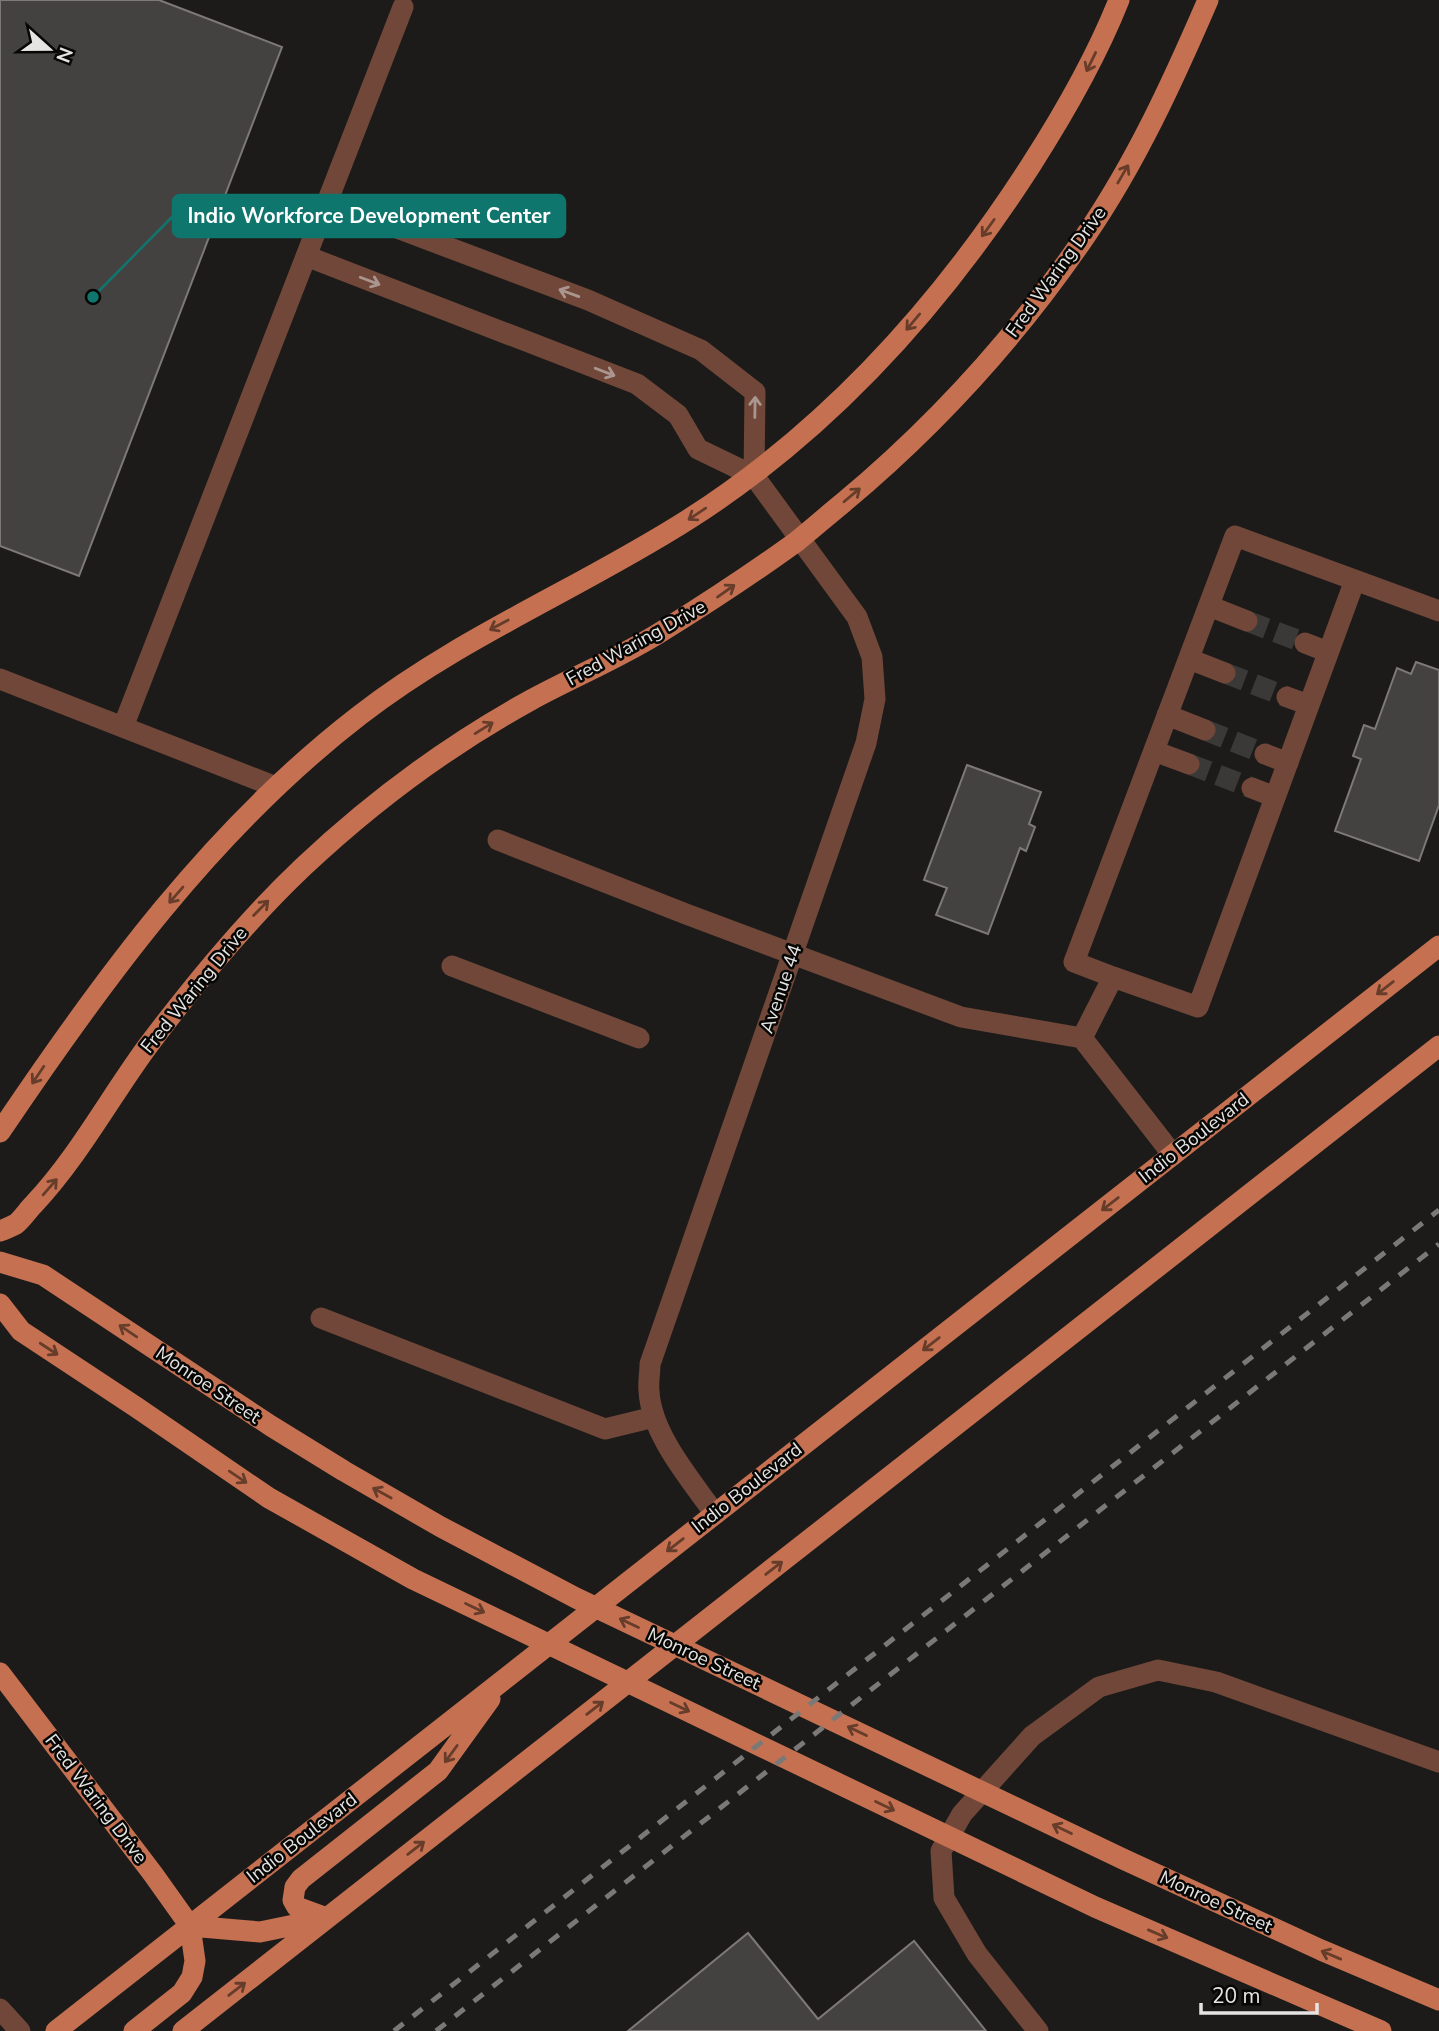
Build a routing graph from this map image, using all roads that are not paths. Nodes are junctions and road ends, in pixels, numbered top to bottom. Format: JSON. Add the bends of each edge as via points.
{"nodes":[{"id":1,"x":1119,"y":0,"type":"edge"},
{"id":2,"x":1208,"y":0,"type":"edge"},
{"id":3,"x":403,"y":7,"type":"dead end"},
{"id":4,"x":328,"y":202,"type":"junction"},
{"id":5,"x":306,"y":256,"type":"junction"},
{"id":6,"x":754,"y":476,"type":"junction"},
{"id":7,"x":799,"y":539,"type":"junction"},
{"id":8,"x":1355,"y":580,"type":"junction"},
{"id":9,"x":1209,"y":606,"type":"junction"},
{"id":10,"x":1439,"y":611,"type":"edge"},
{"id":11,"x":1247,"y":621,"type":"tunnel mouth"},
{"id":12,"x":1305,"y":643,"type":"tunnel mouth"},
{"id":13,"x":1328,"y":652,"type":"junction"},
{"id":14,"x":1189,"y":659,"type":"junction"},
{"id":15,"x":1225,"y":673,"type":"tunnel mouth"},
{"id":16,"x":0,"y":679,"type":"edge"},
{"id":17,"x":1287,"y":696,"type":"tunnel mouth"},
{"id":18,"x":1309,"y":705,"type":"junction"},
{"id":19,"x":1167,"y":715,"type":"junction"},
{"id":20,"x":123,"y":727,"type":"junction"},
{"id":21,"x":1205,"y":730,"type":"tunnel mouth"},
{"id":22,"x":1154,"y":751,"type":"junction"},
{"id":23,"x":1265,"y":754,"type":"tunnel mouth"},
{"id":24,"x":1288,"y":763,"type":"junction"},
{"id":25,"x":1189,"y":764,"type":"tunnel mouth"},
{"id":26,"x":276,"y":787,"type":"junction"},
{"id":27,"x":1252,"y":788,"type":"tunnel mouth"},
{"id":28,"x":1275,"y":797,"type":"junction"},
{"id":29,"x":498,"y":840,"type":"dead end"},
{"id":30,"x":1439,"y":946,"type":"edge"},
{"id":31,"x":793,"y":954,"type":"junction"},
{"id":32,"x":452,"y":966,"type":"dead end"},
{"id":33,"x":1113,"y":977,"type":"junction"},
{"id":34,"x":639,"y":1038,"type":"dead end"},
{"id":35,"x":1082,"y":1038,"type":"junction"},
{"id":36,"x":1439,"y":1046,"type":"edge"},
{"id":37,"x":0,"y":1132,"type":"edge"},
{"id":38,"x":1173,"y":1155,"type":"junction"},
{"id":39,"x":0,"y":1231,"type":"edge"},
{"id":40,"x":0,"y":1262,"type":"edge"},
{"id":41,"x":0,"y":1304,"type":"edge"},
{"id":42,"x":321,"y":1318,"type":"dead end"},
{"id":43,"x":654,"y":1417,"type":"junction"},
{"id":44,"x":715,"y":1514,"type":"junction"},
{"id":45,"x":0,"y":1673,"type":"edge"},
{"id":46,"x":505,"y":1679,"type":"junction"},
{"id":47,"x":1439,"y":1762,"type":"edge"},
{"id":48,"x":327,"y":1918,"type":"junction"},
{"id":49,"x":190,"y":1926,"type":"junction"},
{"id":50,"x":1439,"y":2000,"type":"edge"},
{"id":51,"x":0,"y":2009,"type":"edge"},
{"id":52,"x":20,"y":2031,"type":"edge"},
{"id":53,"x":56,"y":2031,"type":"edge"},
{"id":54,"x":134,"y":2031,"type":"edge"},
{"id":55,"x":183,"y":2031,"type":"edge"},
{"id":56,"x":1038,"y":2031,"type":"edge"},
{"id":57,"x":1381,"y":2031,"type":"edge"}],
"edges":[{"from":1,"to":6,"type":"main road","one_way":true,"via":[[1052,133],[957,270],[839,402]]},
{"from":7,"to":2,"type":"main road","name":"Fred Waring Drive","one_way":true,"via":[[883,469],[1003,347],[1087,234],[1124,173]]},
{"from":3,"to":4,"type":"street"},
{"from":4,"to":5,"type":"street"},
{"from":6,"to":4,"type":"street","one_way":true,"via":[[755,392],[701,350],[588,300]]},
{"from":5,"to":6,"type":"street","one_way":true,"via":[[637,384],[678,415],[698,449]]},
{"from":5,"to":20,"type":"street"},
{"from":6,"to":7,"type":"street","name":"Avenue 44"},
{"from":6,"to":26,"type":"main road","one_way":true,"via":[[687,521],[448,654],[363,713]]},
{"from":7,"to":31,"type":"street","name":"Avenue 44","via":[[857,617],[872,657],[875,699],[866,743]]},
{"from":39,"to":7,"type":"main road","name":"Fred Waring Drive","one_way":true,"via":[[15,1225],[54,1183],[204,973],[306,864],[373,807],[479,732],[657,635]]},
{"from":8,"to":9,"type":"street","via":[[1235,536]]},
{"from":8,"to":10,"type":"street"},
{"from":8,"to":13,"type":"street"},
{"from":9,"to":11,"type":"street"},
{"from":9,"to":14,"type":"street"},
{"from":12,"to":13,"type":"street"},
{"from":13,"to":18,"type":"street"},
{"from":14,"to":15,"type":"street"},
{"from":14,"to":19,"type":"street"},
{"from":16,"to":20,"type":"street"},
{"from":17,"to":18,"type":"street"},
{"from":18,"to":24,"type":"street"},
{"from":19,"to":21,"type":"street"},
{"from":19,"to":22,"type":"street"},
{"from":20,"to":26,"type":"street"},
{"from":22,"to":25,"type":"street"},
{"from":22,"to":33,"type":"street","via":[[1074,962]]},
{"from":23,"to":24,"type":"street"},
{"from":24,"to":28,"type":"street"},
{"from":26,"to":37,"type":"main road","one_way":true,"via":[[229,834],[105,980]]},
{"from":27,"to":28,"type":"street"},
{"from":28,"to":33,"type":"street","via":[[1198,1007]]},
{"from":29,"to":31,"type":"street"},
{"from":30,"to":38,"type":"main road","name":"Indio Boulevard","one_way":true},
{"from":31,"to":35,"type":"street","via":[[961,1017]]},
{"from":31,"to":43,"type":"street","name":"Avenue 44","via":[[650,1364]]},
{"from":32,"to":34,"type":"street"},
{"from":33,"to":35,"type":"street"},
{"from":35,"to":38,"type":"street"},
{"from":48,"to":36,"type":"main road","one_way":true},
{"from":38,"to":44,"type":"main road","name":"Indio Boulevard","one_way":true},
{"from":50,"to":40,"type":"main road","name":"Monroe Street","one_way":true,"via":[[1124,1859],[576,1598],[344,1471],[43,1275]]},
{"from":41,"to":57,"type":"main road","one_way":true,"via":[[21,1331],[269,1498],[413,1579],[1095,1907]]},
{"from":42,"to":43,"type":"street","via":[[606,1429]]},
{"from":43,"to":44,"type":"street","name":"Avenue 44"},
{"from":44,"to":46,"type":"main road","name":"Indio Boulevard","one_way":true},
{"from":45,"to":49,"type":"main road","name":"Fred Waring Drive"},
{"from":46,"to":48,"type":"main road","one_way":true,"via":[[438,1772],[295,1886],[297,1907]]},
{"from":46,"to":49,"type":"main road","name":"Indio Boulevard"},
{"from":47,"to":56,"type":"street","via":[[1216,1682],[1158,1670],[1099,1686],[1032,1735],[962,1814],[942,1851],[944,1898],[977,1954]]},
{"from":48,"to":49,"type":"main road","via":[[260,1932]]},
{"from":55,"to":48,"type":"main road","one_way":true},
{"from":49,"to":53,"type":"main road","name":"Indio Boulevard"},
{"from":49,"to":54,"type":"main road","via":[[195,1961],[192,1978],[182,1993]]},
{"from":51,"to":52,"type":"street"}]}
